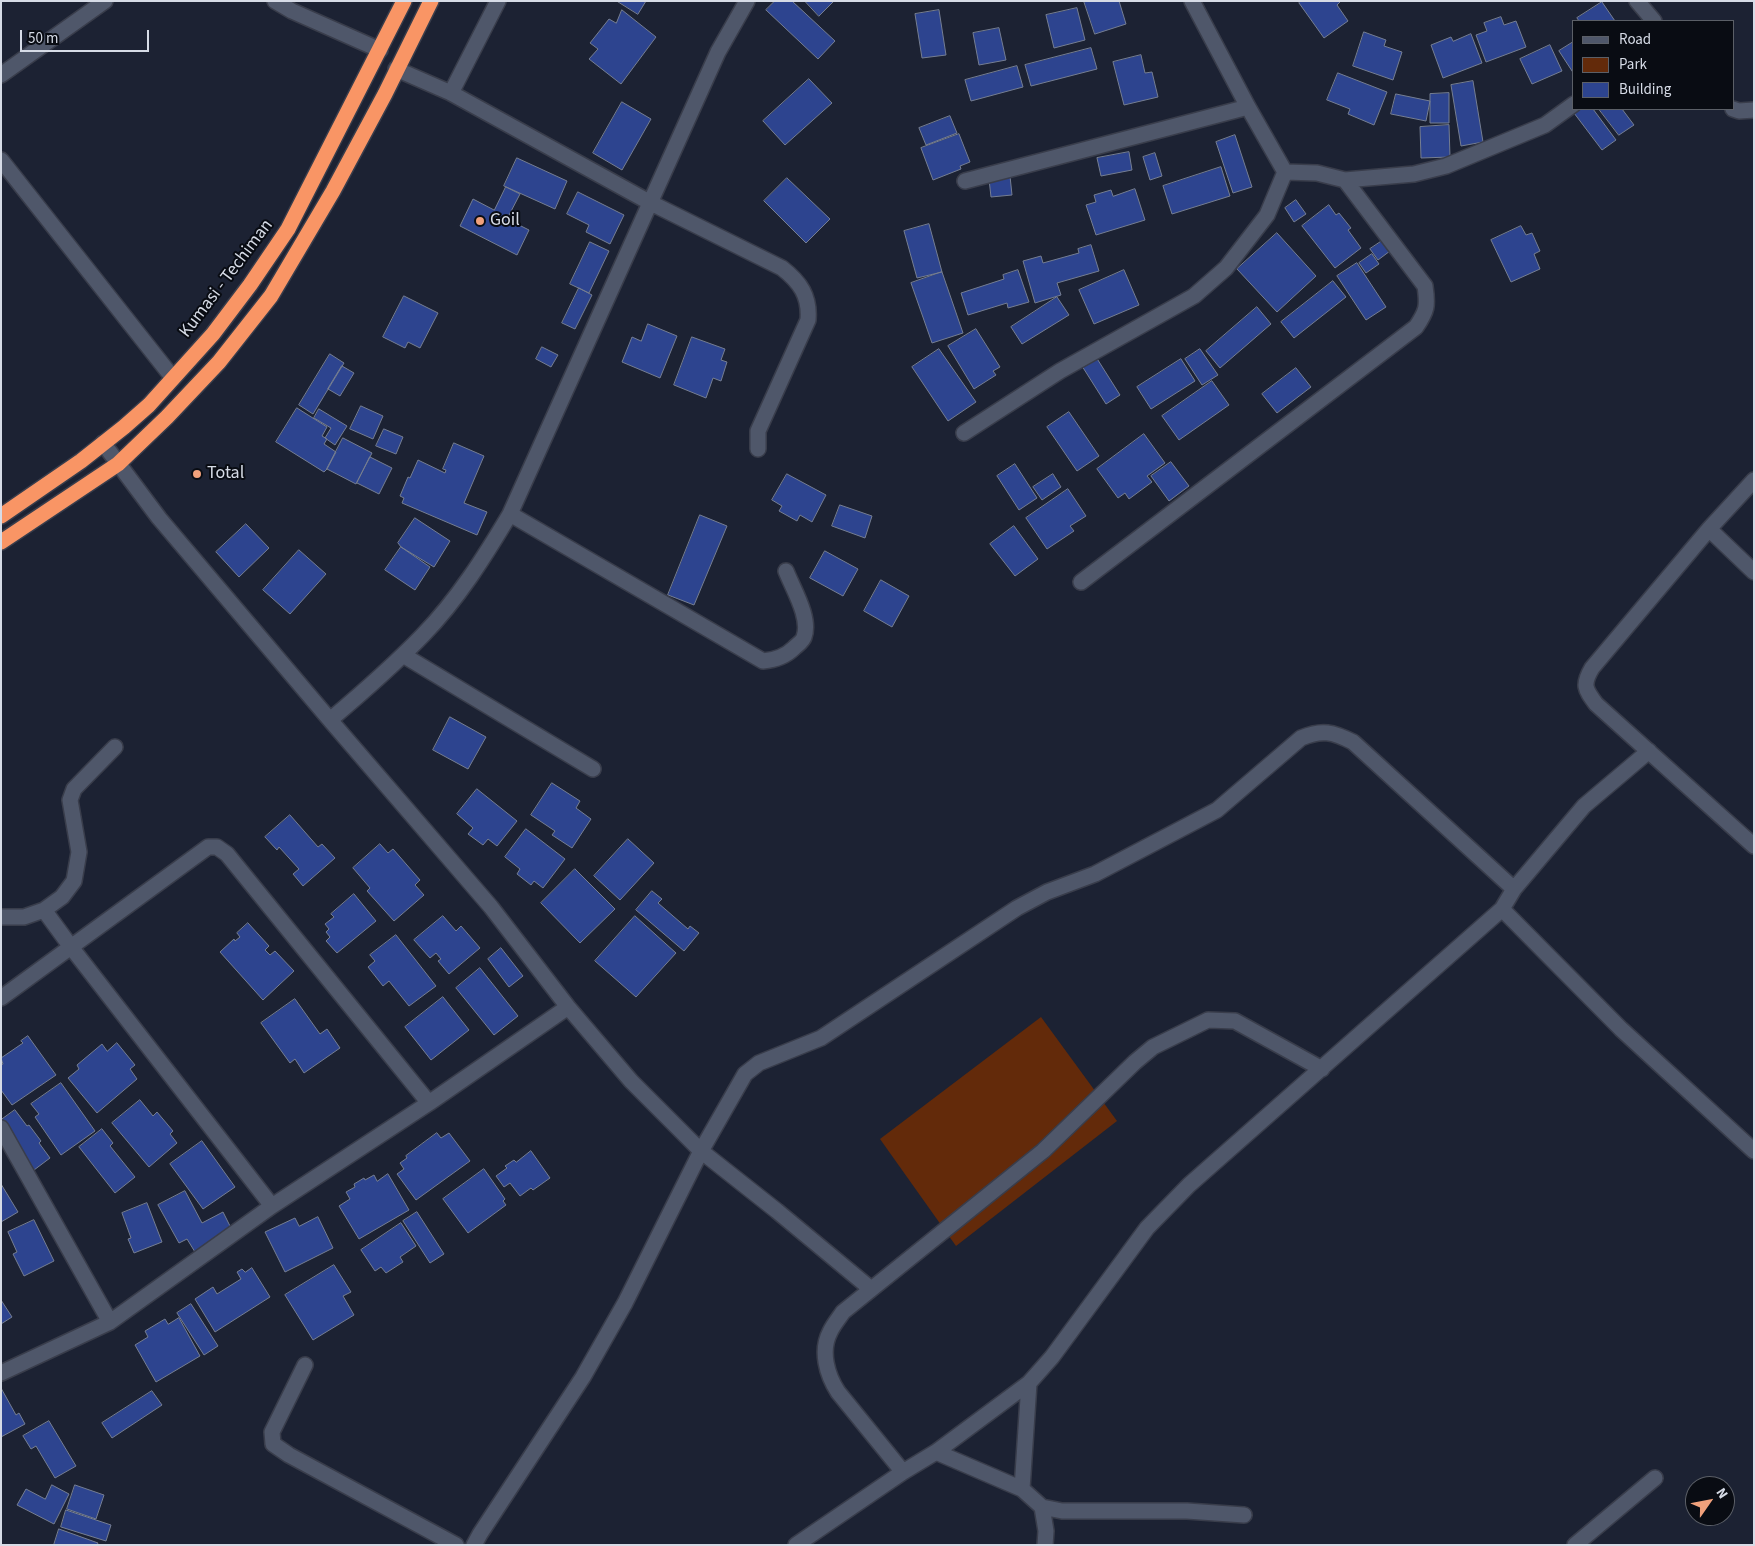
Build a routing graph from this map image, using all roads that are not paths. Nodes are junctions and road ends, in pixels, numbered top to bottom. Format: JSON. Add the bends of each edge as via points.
{"nodes":[{"id":1,"x":105,"y":1,"type":"edge"},
{"id":2,"x":275,"y":1,"type":"edge"},
{"id":3,"x":404,"y":1,"type":"edge"},
{"id":4,"x":431,"y":1,"type":"edge"},
{"id":5,"x":498,"y":1,"type":"edge"},
{"id":6,"x":747,"y":1,"type":"edge"},
{"id":7,"x":1192,"y":1,"type":"edge"},
{"id":8,"x":1637,"y":1,"type":"edge"},
{"id":9,"x":1653,"y":20,"type":"edge"},
{"id":10,"x":380,"y":50,"type":"junction"},
{"id":11,"x":396,"y":69,"type":"junction"},
{"id":12,"x":1,"y":74,"type":"edge"},
{"id":13,"x":451,"y":94,"type":"junction"},
{"id":14,"x":1572,"y":105,"type":"edge"},
{"id":15,"x":1248,"y":107,"type":"junction"},
{"id":16,"x":1735,"y":110,"type":"edge"},
{"id":17,"x":1754,"y":110,"type":"edge"},
{"id":18,"x":1,"y":160,"type":"edge"},
{"id":19,"x":1286,"y":172,"type":"junction"},
{"id":20,"x":1345,"y":180,"type":"junction"},
{"id":21,"x":965,"y":181,"type":"dead end"},
{"id":22,"x":649,"y":202,"type":"junction"},
{"id":23,"x":173,"y":378,"type":"junction"},
{"id":24,"x":964,"y":433,"type":"dead end"},
{"id":25,"x":103,"y":443,"type":"junction"},
{"id":26,"x":758,"y":450,"type":"dead end"},
{"id":27,"x":118,"y":464,"type":"junction"},
{"id":28,"x":1754,"y":480,"type":"edge"},
{"id":29,"x":510,"y":514,"type":"junction"},
{"id":30,"x":1,"y":516,"type":"edge"},
{"id":31,"x":1709,"y":530,"type":"junction"},
{"id":32,"x":1,"y":542,"type":"edge"},
{"id":33,"x":786,"y":571,"type":"dead end"},
{"id":34,"x":1754,"y":572,"type":"edge"},
{"id":35,"x":1081,"y":582,"type":"dead end"},
{"id":36,"x":403,"y":655,"type":"junction"},
{"id":37,"x":330,"y":720,"type":"junction"},
{"id":38,"x":116,"y":747,"type":"dead end"},
{"id":39,"x":1649,"y":751,"type":"junction"},
{"id":40,"x":593,"y":769,"type":"dead end"},
{"id":41,"x":1754,"y":846,"type":"edge"},
{"id":42,"x":1514,"y":889,"type":"junction"},
{"id":43,"x":1502,"y":909,"type":"junction"},
{"id":44,"x":44,"y":910,"type":"junction"},
{"id":45,"x":1,"y":917,"type":"edge"},
{"id":46,"x":71,"y":948,"type":"junction"},
{"id":47,"x":1,"y":998,"type":"edge"},
{"id":48,"x":568,"y":1007,"type":"junction"},
{"id":49,"x":1322,"y":1069,"type":"junction"},
{"id":50,"x":430,"y":1103,"type":"junction"},
{"id":51,"x":1,"y":1128,"type":"edge"},
{"id":52,"x":1754,"y":1150,"type":"edge"},
{"id":53,"x":701,"y":1151,"type":"junction"},
{"id":54,"x":272,"y":1206,"type":"junction"},
{"id":55,"x":871,"y":1289,"type":"junction"},
{"id":56,"x":110,"y":1322,"type":"junction"},
{"id":57,"x":305,"y":1365,"type":"dead end"},
{"id":58,"x":1,"y":1373,"type":"edge"},
{"id":59,"x":1029,"y":1383,"type":"junction"},
{"id":60,"x":936,"y":1452,"type":"junction"},
{"id":61,"x":903,"y":1472,"type":"junction"},
{"id":62,"x":1656,"y":1478,"type":"dead end"},
{"id":63,"x":1022,"y":1489,"type":"junction"},
{"id":64,"x":1042,"y":1507,"type":"junction"},
{"id":65,"x":1244,"y":1515,"type":"dead end"},
{"id":66,"x":456,"y":1545,"type":"edge"},
{"id":67,"x":474,"y":1545,"type":"edge"},
{"id":68,"x":796,"y":1545,"type":"edge"},
{"id":69,"x":1045,"y":1545,"type":"edge"},
{"id":70,"x":1575,"y":1545,"type":"edge"}],
"edges":[{"from":1,"to":12,"type":"street"},
{"from":2,"to":10,"type":"street"},
{"from":3,"to":10,"type":"highway","name":"Kumasi - Techiman"},
{"from":4,"to":11,"type":"highway"},
{"from":5,"to":13,"type":"street"},
{"from":6,"to":22,"type":"street","via":[[718,52]]},
{"from":7,"to":15,"type":"street"},
{"from":8,"to":9,"type":"street"},
{"from":10,"to":23,"type":"highway","name":"Kumasi - Techiman","via":[[288,228],[213,334]]},
{"from":11,"to":13,"type":"street"},
{"from":11,"to":27,"type":"highway","via":[[332,191],[271,296],[219,362]]},
{"from":13,"to":22,"type":"street"},
{"from":14,"to":20,"type":"street","via":[[1545,124],[1446,166],[1414,174]]},
{"from":15,"to":19,"type":"street"},
{"from":15,"to":21,"type":"street"},
{"from":16,"to":17,"type":"street"},
{"from":18,"to":23,"type":"street"},
{"from":19,"to":20,"type":"street","via":[[1317,173]]},
{"from":19,"to":24,"type":"street","via":[[1267,215],[1226,268],[1194,296],[1060,371]]},
{"from":20,"to":35,"type":"street","via":[[1425,286],[1428,302],[1425,313],[1416,326]]},
{"from":22,"to":26,"type":"street","via":[[782,268],[797,280],[809,306],[808,320],[758,431]]},
{"from":22,"to":29,"type":"street"},
{"from":23,"to":25,"type":"highway","name":"Kumasi - Techiman","via":[[149,405]]},
{"from":25,"to":27,"type":"street"},
{"from":25,"to":30,"type":"highway","name":"Kumasi - Techiman"},
{"from":27,"to":32,"type":"highway"},
{"from":27,"to":37,"type":"street","via":[[159,518]]},
{"from":28,"to":31,"type":"street"},
{"from":29,"to":33,"type":"street","via":[[763,661],[775,660],[804,638],[806,624],[802,607]]},
{"from":29,"to":36,"type":"street","via":[[483,561]]},
{"from":31,"to":34,"type":"street"},
{"from":31,"to":39,"type":"street","via":[[1586,679],[1585,686],[1596,704]]},
{"from":36,"to":37,"type":"street"},
{"from":36,"to":40,"type":"street"},
{"from":37,"to":48,"type":"street","via":[[491,908]]},
{"from":38,"to":44,"type":"street","via":[[74,789],[70,800],[79,852],[74,881],[62,897]]},
{"from":39,"to":41,"type":"street"},
{"from":39,"to":42,"type":"street","via":[[1584,806]]},
{"from":42,"to":43,"type":"street"},
{"from":42,"to":53,"type":"street","via":[[1353,742],[1324,732],[1313,733],[1301,738],[1217,810],[1096,874],[1025,904],[821,1038],[758,1063],[745,1074]]},
{"from":43,"to":49,"type":"street"},
{"from":43,"to":52,"type":"street","via":[[1621,1029]]},
{"from":44,"to":45,"type":"street","via":[[24,917]]},
{"from":44,"to":46,"type":"street"},
{"from":46,"to":47,"type":"street"},
{"from":46,"to":50,"type":"street","via":[[208,846],[217,847],[227,854]]},
{"from":46,"to":54,"type":"street"},
{"from":48,"to":50,"type":"street"},
{"from":48,"to":53,"type":"street","via":[[631,1081]]},
{"from":49,"to":55,"type":"street","via":[[1235,1021],[1208,1020],[1153,1047],[1043,1151]]},
{"from":49,"to":59,"type":"street","via":[[1189,1184],[1147,1228],[1052,1357]]},
{"from":50,"to":54,"type":"street"},
{"from":51,"to":56,"type":"street"},
{"from":53,"to":55,"type":"street"},
{"from":53,"to":67,"type":"street","via":[[625,1303],[583,1377]]},
{"from":54,"to":56,"type":"street"},
{"from":55,"to":61,"type":"street","via":[[843,1312],[829,1333],[826,1365],[838,1392]]},
{"from":56,"to":58,"type":"street"},
{"from":57,"to":66,"type":"street","via":[[272,1432],[273,1444]]},
{"from":59,"to":60,"type":"street"},
{"from":59,"to":63,"type":"street"},
{"from":60,"to":61,"type":"street"},
{"from":60,"to":63,"type":"street"},
{"from":61,"to":68,"type":"street"},
{"from":62,"to":70,"type":"street"},
{"from":63,"to":64,"type":"street"},
{"from":64,"to":65,"type":"street","via":[[1062,1511],[1187,1511]]},
{"from":64,"to":69,"type":"street"}]}
